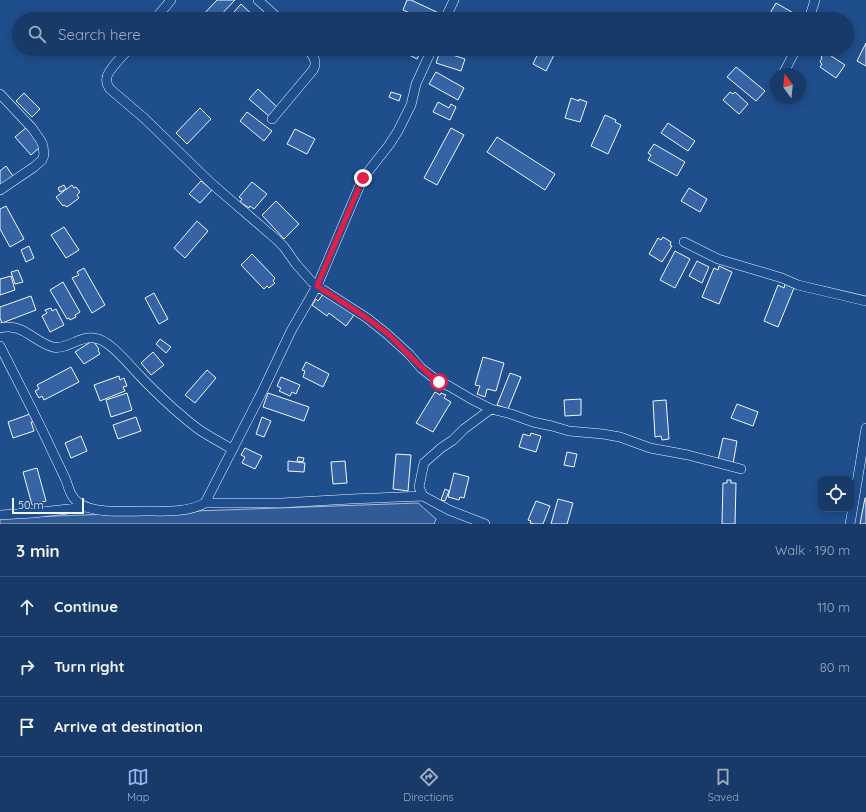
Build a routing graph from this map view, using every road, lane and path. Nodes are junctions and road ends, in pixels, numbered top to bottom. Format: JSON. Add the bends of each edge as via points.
{"nodes":[{"id":1,"x":171,"y":0,"type":"edge"},
{"id":2,"x":258,"y":0,"type":"edge"},
{"id":3,"x":454,"y":0,"type":"edge"},
{"id":4,"x":815,"y":0,"type":"edge"},
{"id":5,"x":161,"y":12,"type":"edge"},
{"id":6,"x":271,"y":12,"type":"edge"},
{"id":7,"x":448,"y":12,"type":"edge"},
{"id":8,"x":811,"y":12,"type":"edge"},
{"id":9,"x":123,"y":56,"type":"edge"},
{"id":10,"x":313,"y":56,"type":"edge"},
{"id":11,"x":429,"y":56,"type":"edge"},
{"id":12,"x":793,"y":56,"type":"edge"},
{"id":13,"x":787,"y":68,"type":"edge"},
{"id":14,"x":0,"y":94,"type":"edge"},
{"id":15,"x":272,"y":119,"type":"dead end"},
{"id":16,"x":0,"y":190,"type":"edge"},
{"id":17,"x":684,"y":242,"type":"dead end"},
{"id":18,"x":317,"y":286,"type":"junction"},
{"id":19,"x":866,"y":301,"type":"edge"},
{"id":20,"x":0,"y":328,"type":"edge"},
{"id":21,"x":0,"y":346,"type":"edge"},
{"id":22,"x":491,"y":409,"type":"junction"},
{"id":23,"x":866,"y":428,"type":"edge"},
{"id":24,"x":232,"y":449,"type":"junction"},
{"id":25,"x":741,"y":469,"type":"dead end"},
{"id":26,"x":423,"y":496,"type":"junction"},
{"id":27,"x":205,"y":503,"type":"junction"},
{"id":28,"x":86,"y":507,"type":"junction"},
{"id":29,"x":0,"y":515,"type":"edge"},
{"id":30,"x":485,"y":524,"type":"edge"},
{"id":31,"x":850,"y":524,"type":"edge"}],
"edges":[{"from":1,"to":5,"type":"street"},
{"from":2,"to":6,"type":"street"},
{"from":3,"to":7,"type":"street"},
{"from":4,"to":8,"type":"street"},
{"from":9,"to":18,"type":"street","via":[[108,74],[108,87],[212,184],[277,240]]},
{"from":10,"to":15,"type":"street","via":[[316,63],[313,70]]},
{"from":11,"to":18,"type":"street","via":[[398,131],[361,182]]},
{"from":12,"to":13,"type":"street"},
{"from":14,"to":16,"type":"street","via":[[32,128],[41,141],[44,156],[34,167]]},
{"from":17,"to":19,"type":"street","via":[[718,259],[798,285]]},
{"from":18,"to":22,"type":"street","via":[[388,334],[421,368],[439,382]]},
{"from":18,"to":24,"type":"street"},
{"from":20,"to":24,"type":"street","via":[[20,329],[45,344],[58,348],[83,339],[94,338],[106,343],[174,409],[204,433]]},
{"from":21,"to":28,"type":"street","via":[[70,493],[79,504]]},
{"from":22,"to":25,"type":"street","via":[[569,431],[603,434],[650,448]]},
{"from":22,"to":26,"type":"street","via":[[424,464],[419,487]]},
{"from":23,"to":31,"type":"street"},
{"from":24,"to":27,"type":"street"},
{"from":26,"to":27,"type":"street","via":[[281,503]]},
{"from":26,"to":30,"type":"street","via":[[449,510]]},
{"from":27,"to":28,"type":"street","via":[[173,511],[101,510]]},
{"from":28,"to":29,"type":"street"}]}
